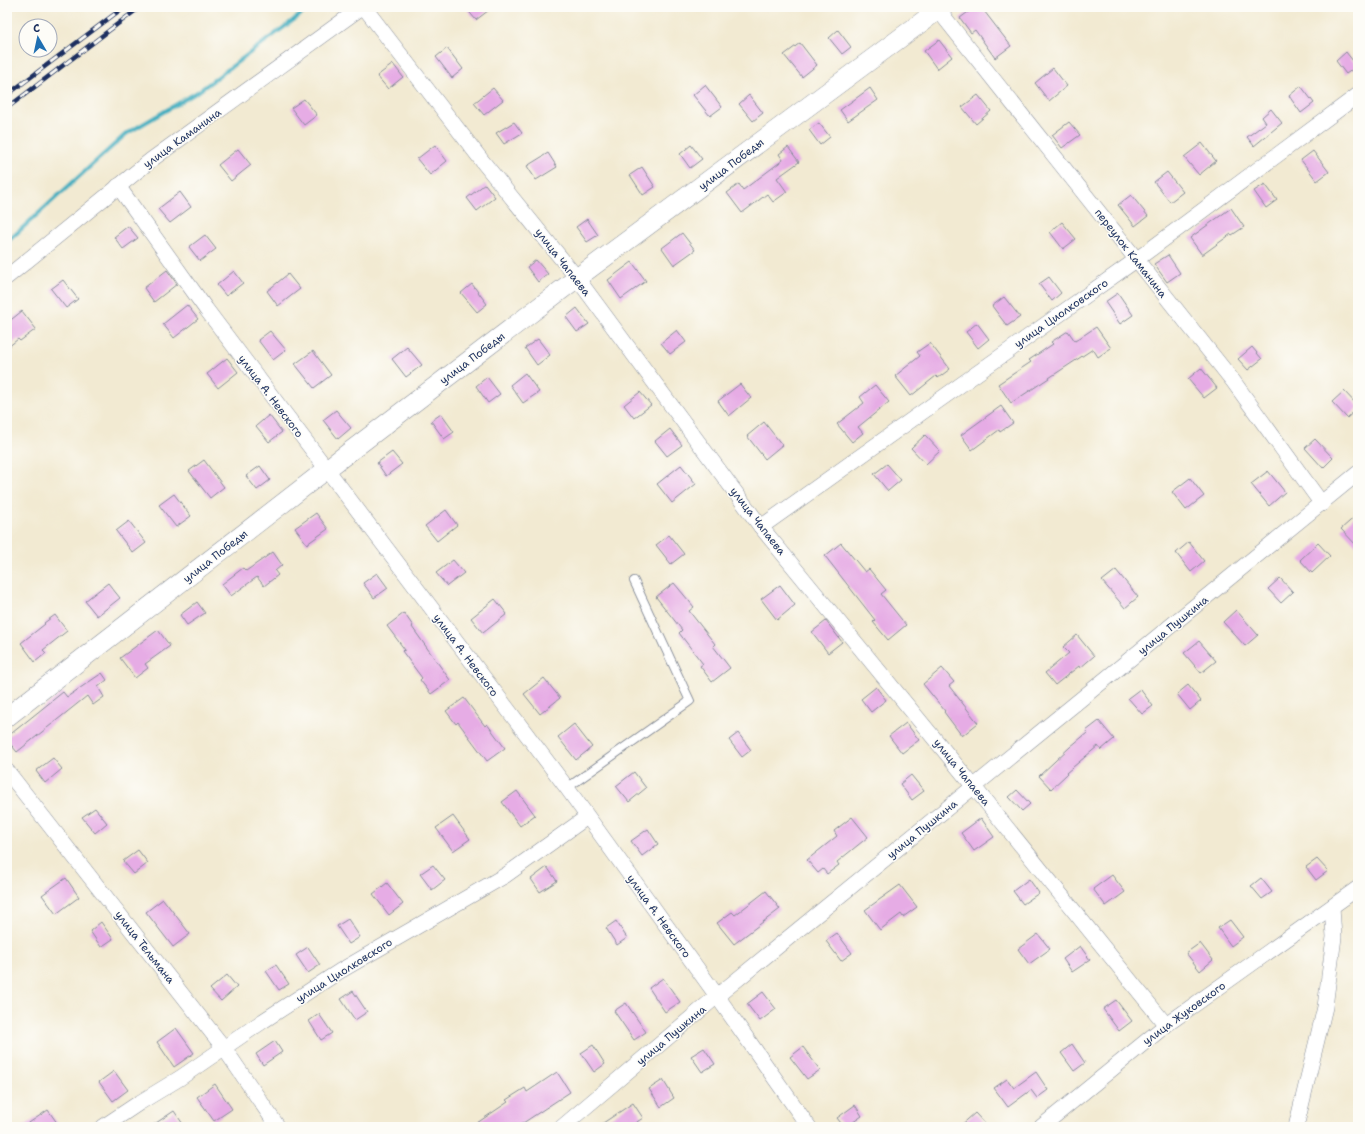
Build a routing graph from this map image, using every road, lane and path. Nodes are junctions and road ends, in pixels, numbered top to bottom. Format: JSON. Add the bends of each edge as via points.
{"nodes":[{"id":1,"x":363,"y":7,"type":"edge"},
{"id":2,"x":939,"y":8,"type":"edge"},
{"id":3,"x":1358,"y":95,"type":"edge"},
{"id":4,"x":118,"y":186,"type":"junction"},
{"id":5,"x":1136,"y":260,"type":"junction"},
{"id":6,"x":7,"y":277,"type":"edge"},
{"id":7,"x":577,"y":278,"type":"junction"},
{"id":8,"x":326,"y":469,"type":"junction"},
{"id":9,"x":1358,"y":473,"type":"edge"},
{"id":10,"x":1322,"y":504,"type":"junction"},
{"id":11,"x":761,"y":527,"type":"junction"},
{"id":12,"x":634,"y":581,"type":"dead end"},
{"id":13,"x":7,"y":717,"type":"edge"},
{"id":14,"x":7,"y":771,"type":"edge"},
{"id":15,"x":974,"y":786,"type":"junction"},
{"id":16,"x":567,"y":788,"type":"junction"},
{"id":17,"x":587,"y":817,"type":"junction"},
{"id":18,"x":1358,"y":888,"type":"edge"},
{"id":19,"x":1332,"y":907,"type":"junction"},
{"id":20,"x":717,"y":996,"type":"junction"},
{"id":21,"x":1166,"y":1025,"type":"junction"},
{"id":22,"x":224,"y":1048,"type":"junction"},
{"id":23,"x":103,"y":1127,"type":"edge"},
{"id":24,"x":278,"y":1127,"type":"edge"},
{"id":25,"x":562,"y":1127,"type":"edge"},
{"id":26,"x":809,"y":1127,"type":"edge"},
{"id":27,"x":1041,"y":1127,"type":"edge"},
{"id":28,"x":1296,"y":1127,"type":"edge"}],
"edges":[{"from":1,"to":4,"type":"street","name":"улица Каманина"},
{"from":1,"to":7,"type":"street","name":"улица Чапаева"},
{"from":2,"to":5,"type":"street","name":"переулок Каманина"},
{"from":2,"to":7,"type":"street","name":"улица Победы"},
{"from":3,"to":5,"type":"street","name":"улица Циолковского"},
{"from":4,"to":6,"type":"street","name":"улица Каманина"},
{"from":4,"to":8,"type":"street","name":"улица А. Невского"},
{"from":5,"to":10,"type":"street","name":"переулок Каманина","via":[[1233,381]]},
{"from":5,"to":11,"type":"street","name":"улица Циолковского"},
{"from":7,"to":8,"type":"street","name":"улица Победы"},
{"from":7,"to":11,"type":"street","name":"улица Чапаева"},
{"from":8,"to":13,"type":"street","name":"улица Победы"},
{"from":8,"to":16,"type":"street","name":"улица А. Невского"},
{"from":9,"to":10,"type":"street","name":"улица Пушкина"},
{"from":10,"to":15,"type":"street","name":"улица Пушкина"},
{"from":11,"to":15,"type":"street","name":"улица Чапаева"},
{"from":12,"to":16,"type":"lane","via":[[690,702]]},
{"from":14,"to":22,"type":"street","name":"улица Тельмана"},
{"from":15,"to":20,"type":"street","name":"улица Пушкина"},
{"from":15,"to":21,"type":"street","name":"улица Чапаева"},
{"from":16,"to":17,"type":"street","name":"улица А. Невского"},
{"from":17,"to":20,"type":"street","name":"улица А. Невского"},
{"from":17,"to":22,"type":"street","name":"улица Циолковского","via":[[506,874],[340,971]]},
{"from":18,"to":19,"type":"street","name":"улица Жуковского"},
{"from":19,"to":21,"type":"street","name":"улица Жуковского"},
{"from":19,"to":28,"type":"street","via":[[1334,937],[1325,1007]]},
{"from":20,"to":25,"type":"street","name":"улица Пушкина"},
{"from":20,"to":26,"type":"street","name":"улица А. Невского"},
{"from":21,"to":27,"type":"street","name":"улица Жуковского"},
{"from":22,"to":23,"type":"street","name":"улица Циолковского"},
{"from":22,"to":24,"type":"street","name":"улица Тельмана"}]}
